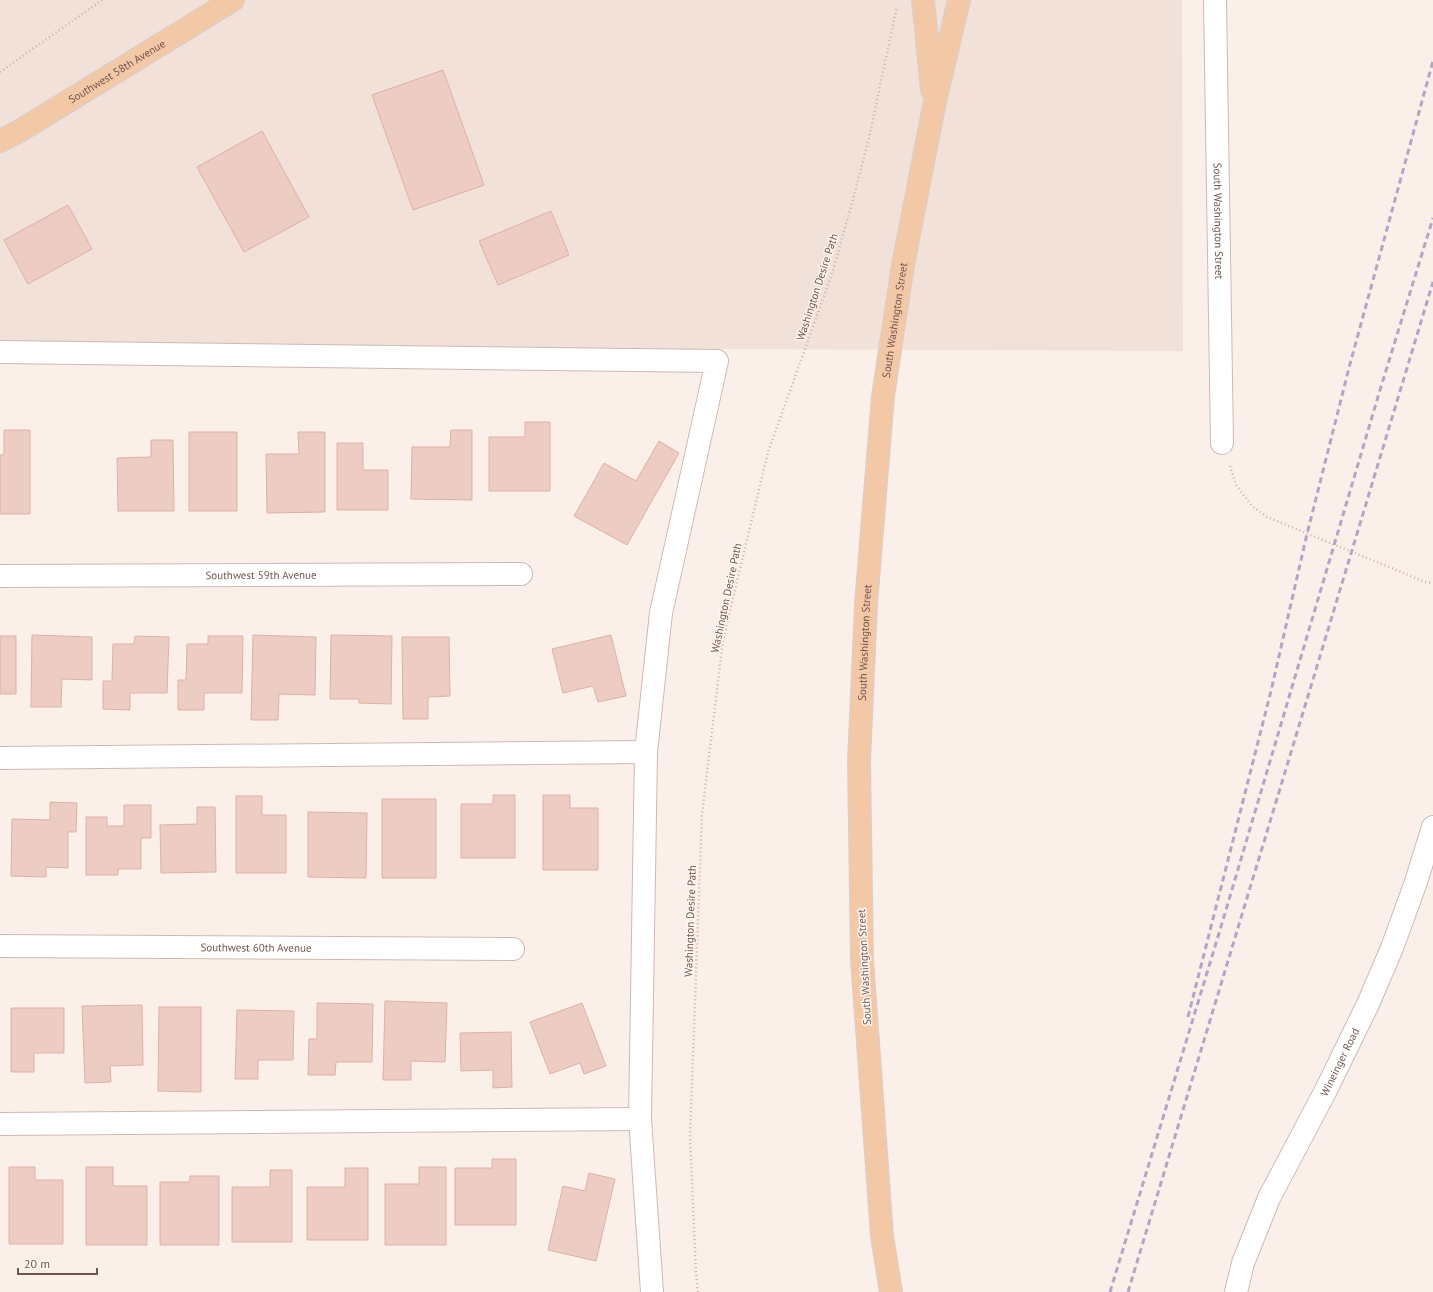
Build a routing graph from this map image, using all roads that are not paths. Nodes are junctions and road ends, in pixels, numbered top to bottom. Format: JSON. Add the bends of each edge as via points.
{"nodes":[{"id":1,"x":233,"y":0,"type":"edge"},
{"id":2,"x":923,"y":0,"type":"edge"},
{"id":3,"x":959,"y":0,"type":"edge"},
{"id":4,"x":1215,"y":0,"type":"edge"},
{"id":5,"x":934,"y":106,"type":"junction"},
{"id":6,"x":0,"y":141,"type":"edge"},
{"id":7,"x":0,"y":352,"type":"edge"},
{"id":8,"x":1222,"y":443,"type":"road end"},
{"id":9,"x":521,"y":574,"type":"dead end"},
{"id":10,"x":0,"y":576,"type":"edge"},
{"id":11,"x":646,"y":752,"type":"junction"},
{"id":12,"x":0,"y":758,"type":"edge"},
{"id":13,"x":1433,"y":827,"type":"edge"},
{"id":14,"x":0,"y":946,"type":"edge"},
{"id":15,"x":513,"y":948,"type":"dead end"},
{"id":16,"x":640,"y":1119,"type":"junction"},
{"id":17,"x":0,"y":1124,"type":"edge"},
{"id":18,"x":652,"y":1292,"type":"edge"},
{"id":19,"x":891,"y":1292,"type":"edge"},
{"id":20,"x":1236,"y":1292,"type":"edge"}],
"edges":[{"from":1,"to":6,"type":"main road","name":"Southwest 58th Avenue"},
{"from":2,"to":5,"type":"main road"},
{"from":3,"to":5,"type":"main road","name":"South Washington Street"},
{"from":4,"to":8,"type":"street","name":"South Washington Street"},
{"from":5,"to":19,"type":"main road","name":"South Washington Street","via":[[903,265],[883,396],[866,604],[859,761],[862,960],[882,1236]]},
{"from":7,"to":11,"type":"street","via":[[717,360],[661,614]]},
{"from":9,"to":10,"type":"street","name":"Southwest 59th Avenue"},
{"from":11,"to":12,"type":"street"},
{"from":11,"to":16,"type":"street"},
{"from":13,"to":20,"type":"street","name":"Wineinger Road","via":[[1392,948],[1326,1090],[1269,1198],[1243,1263]]},
{"from":14,"to":15,"type":"street","name":"Southwest 60th Avenue"},
{"from":16,"to":17,"type":"street"},
{"from":16,"to":18,"type":"street"}]}
